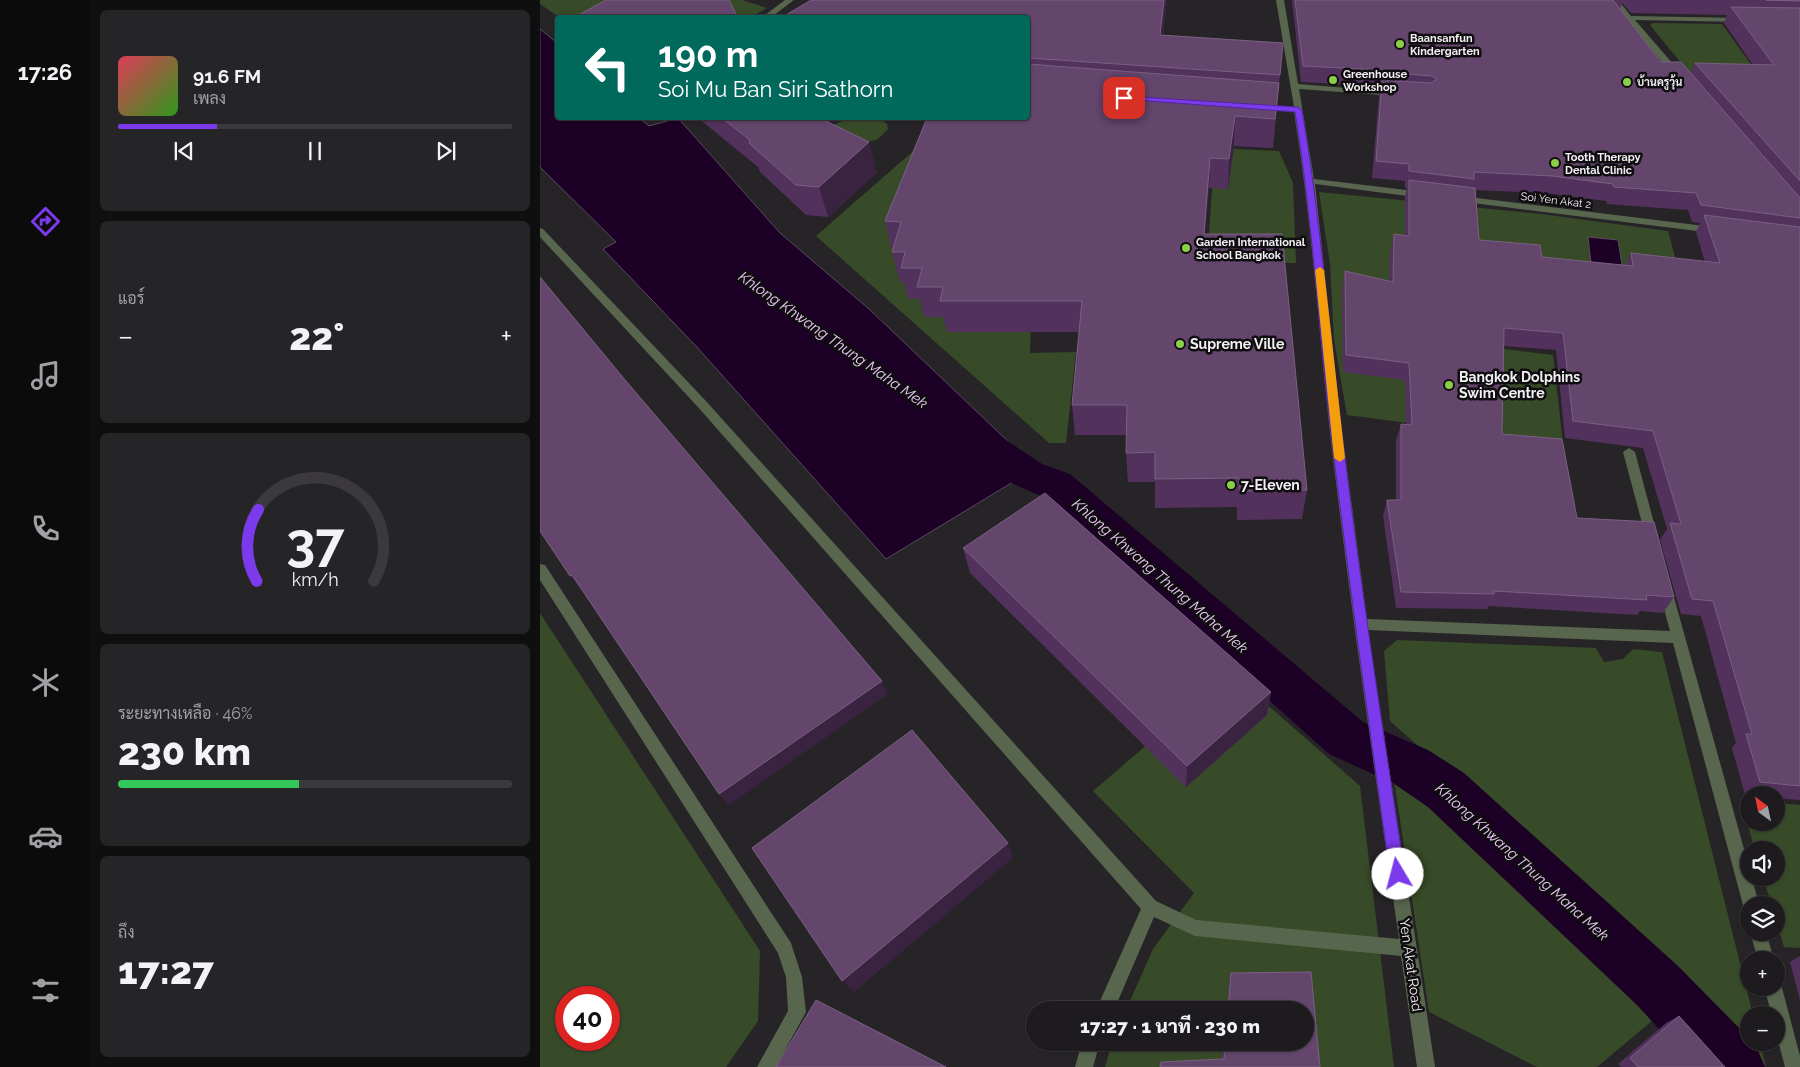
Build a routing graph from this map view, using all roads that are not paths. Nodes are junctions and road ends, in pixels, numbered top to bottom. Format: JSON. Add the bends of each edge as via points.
{"nodes":[{"id":1,"x":790,"y":0,"type":"edge"},
{"id":2,"x":1280,"y":0,"type":"edge"},
{"id":3,"x":1614,"y":0,"type":"edge"},
{"id":4,"x":768,"y":15,"type":"edge"},
{"id":5,"x":1630,"y":18,"type":"junction"},
{"id":6,"x":1753,"y":20,"type":"edge"},
{"id":7,"x":1681,"y":79,"type":"edge"},
{"id":8,"x":1294,"y":86,"type":"junction"},
{"id":9,"x":1409,"y":95,"type":"edge"},
{"id":10,"x":1250,"y":106,"type":"edge"},
{"id":11,"x":1298,"y":110,"type":"junction"},
{"id":12,"x":1310,"y":181,"type":"junction"},
{"id":13,"x":540,"y":231,"type":"edge"},
{"id":14,"x":1723,"y":231,"type":"edge"},
{"id":15,"x":1629,"y":452,"type":"dead end"},
{"id":16,"x":1656,"y":553,"type":"edge"},
{"id":17,"x":540,"y":569,"type":"edge"},
{"id":18,"x":1661,"y":572,"type":"edge"},
{"id":19,"x":1360,"y":624,"type":"junction"},
{"id":20,"x":1679,"y":637,"type":"junction"},
{"id":21,"x":1749,"y":896,"type":"edge"},
{"id":22,"x":1150,"y":907,"type":"junction"},
{"id":23,"x":1408,"y":948,"type":"junction"},
{"id":24,"x":1775,"y":996,"type":"edge"},
{"id":25,"x":1109,"y":1001,"type":"edge"},
{"id":26,"x":1088,"y":1051,"type":"edge"},
{"id":27,"x":766,"y":1067,"type":"edge"},
{"id":28,"x":1084,"y":1067,"type":"edge"},
{"id":29,"x":1426,"y":1067,"type":"edge"},
{"id":30,"x":1794,"y":1067,"type":"edge"}],
"edges":[{"from":1,"to":4,"type":"street"},
{"from":2,"to":8,"type":"street","name":"Yen Akat Road"},
{"from":3,"to":5,"type":"street"},
{"from":5,"to":6,"type":"street"},
{"from":5,"to":7,"type":"street"},
{"from":8,"to":9,"type":"street"},
{"from":8,"to":11,"type":"street","name":"Yen Akat Road"},
{"from":10,"to":11,"type":"street"},
{"from":11,"to":12,"type":"street","name":"Yen Akat Road"},
{"from":12,"to":14,"type":"street","name":"Soi Yen Akat 2"},
{"from":12,"to":19,"type":"street","name":"Yen Akat Road"},
{"from":13,"to":22,"type":"street","via":[[701,403]]},
{"from":15,"to":16,"type":"street"},
{"from":17,"to":27,"type":"street","via":[[785,949],[794,977],[797,1012]]},
{"from":18,"to":20,"type":"street"},
{"from":19,"to":20,"type":"street"},
{"from":19,"to":23,"type":"street","name":"Yen Akat Road"},
{"from":20,"to":21,"type":"street"},
{"from":22,"to":23,"type":"street","via":[[1195,928]]},
{"from":22,"to":25,"type":"street"},
{"from":23,"to":29,"type":"street","name":"Yen Akat Road"},
{"from":24,"to":30,"type":"street"},
{"from":26,"to":28,"type":"street"}]}
